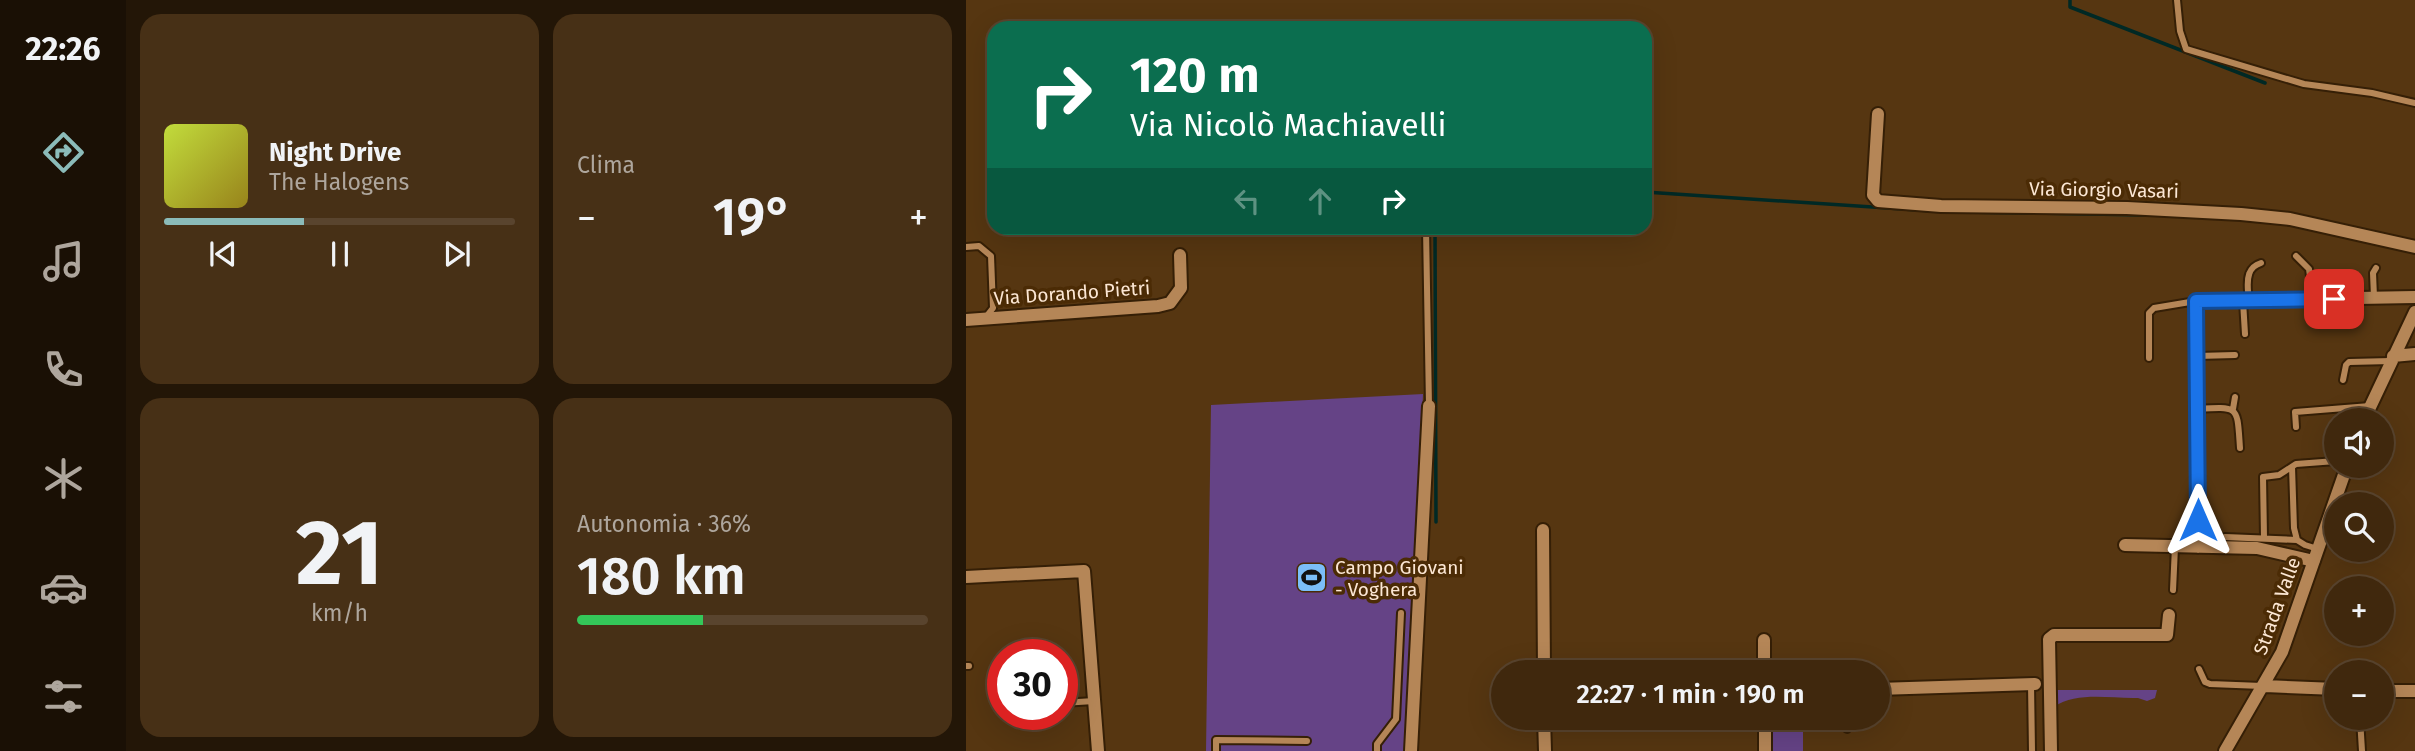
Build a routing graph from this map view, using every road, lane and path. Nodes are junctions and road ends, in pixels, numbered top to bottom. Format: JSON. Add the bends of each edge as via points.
{"nodes":[{"id":1,"x":2177,"y":0,"type":"edge"},
{"id":2,"x":2415,"y":103,"type":"edge"},
{"id":3,"x":1878,"y":114,"type":"dead end"},
{"id":4,"x":1426,"y":235,"type":"edge"},
{"id":5,"x":966,"y":247,"type":"edge"},
{"id":6,"x":2415,"y":247,"type":"edge"},
{"id":7,"x":1180,"y":255,"type":"dead end"},
{"id":8,"x":2296,"y":256,"type":"dead end"},
{"id":9,"x":2261,"y":262,"type":"dead end"},
{"id":10,"x":2375,"y":268,"type":"dead end"},
{"id":11,"x":2334,"y":277,"type":"dead end"},
{"id":12,"x":2248,"y":293,"type":"junction"},
{"id":13,"x":2312,"y":294,"type":"junction"},
{"id":14,"x":2415,"y":297,"type":"edge"},
{"id":15,"x":2374,"y":298,"type":"junction"},
{"id":16,"x":2334,"y":299,"type":"junction"},
{"id":17,"x":2196,"y":301,"type":"junction"},
{"id":18,"x":2415,"y":312,"type":"edge"},
{"id":19,"x":985,"y":319,"type":"junction"},
{"id":20,"x":966,"y":320,"type":"edge"},
{"id":21,"x":2245,"y":334,"type":"dead end"},
{"id":22,"x":2415,"y":354,"type":"edge"},
{"id":23,"x":2235,"y":355,"type":"dead end"},
{"id":24,"x":2197,"y":356,"type":"junction"},
{"id":25,"x":2149,"y":358,"type":"dead end"},
{"id":26,"x":2392,"y":358,"type":"junction"},
{"id":27,"x":2343,"y":380,"type":"dead end"},
{"id":28,"x":2244,"y":397,"type":"dead end"},
{"id":29,"x":2235,"y":403,"type":"junction"},
{"id":30,"x":1429,"y":405,"type":"joint"},
{"id":31,"x":2370,"y":406,"type":"joint"},
{"id":32,"x":2197,"y":409,"type":"junction"},
{"id":33,"x":2297,"y":426,"type":"dead end"},
{"id":34,"x":2239,"y":448,"type":"dead end"},
{"id":35,"x":2324,"y":461,"type":"edge"},
{"id":36,"x":2292,"y":467,"type":"junction"},
{"id":37,"x":2343,"y":478,"type":"edge"},
{"id":38,"x":1543,"y":530,"type":"dead end"},
{"id":39,"x":2225,"y":537,"type":"dead end"},
{"id":40,"x":2264,"y":537,"type":"junction"},
{"id":41,"x":2297,"y":540,"type":"junction"},
{"id":42,"x":2124,"y":545,"type":"dead end"},
{"id":43,"x":2175,"y":547,"type":"junction"},
{"id":44,"x":2198,"y":547,"type":"junction"},
{"id":45,"x":2316,"y":555,"type":"junction"},
{"id":46,"x":966,"y":577,"type":"edge"},
{"id":47,"x":2174,"y":590,"type":"dead end"},
{"id":48,"x":1401,"y":613,"type":"dead end"},
{"id":49,"x":2169,"y":615,"type":"dead end"},
{"id":50,"x":1764,"y":640,"type":"dead end"},
{"id":51,"x":1544,"y":660,"type":"edge"},
{"id":52,"x":1764,"y":660,"type":"edge"},
{"id":53,"x":2199,"y":669,"type":"dead end"},
{"id":54,"x":2033,"y":684,"type":"joint"},
{"id":55,"x":2265,"y":686,"type":"junction"},
{"id":56,"x":2324,"y":688,"type":"edge"},
{"id":57,"x":1890,"y":689,"type":"edge"},
{"id":58,"x":2394,"y":691,"type":"edge"},
{"id":59,"x":2415,"y":691,"type":"edge"},
{"id":60,"x":1094,"y":701,"type":"junction"},
{"id":61,"x":1078,"y":702,"type":"edge"},
{"id":62,"x":1544,"y":730,"type":"edge"},
{"id":63,"x":1765,"y":730,"type":"edge"},
{"id":64,"x":2361,"y":730,"type":"edge"},
{"id":65,"x":1307,"y":741,"type":"dead end"},
{"id":66,"x":1098,"y":751,"type":"edge"},
{"id":67,"x":1216,"y":751,"type":"edge"},
{"id":68,"x":1377,"y":751,"type":"edge"},
{"id":69,"x":1411,"y":751,"type":"edge"},
{"id":70,"x":1545,"y":751,"type":"edge"},
{"id":71,"x":1765,"y":751,"type":"edge"},
{"id":72,"x":2032,"y":751,"type":"edge"},
{"id":73,"x":2051,"y":751,"type":"edge"},
{"id":74,"x":2225,"y":751,"type":"edge"},
{"id":75,"x":2362,"y":751,"type":"edge"}],
"edges":[{"from":1,"to":2,"type":"lane","via":[[2186,49],[2304,84]]},
{"from":3,"to":6,"type":"street","name":"Via Giorgio Vasari","via":[[1873,195],[1878,201],[2291,213]]},
{"from":4,"to":30,"type":"lane"},
{"from":5,"to":19,"type":"lane","via":[[979,246],[991,256],[993,308]]},
{"from":7,"to":19,"type":"street","name":"Via Dorando Pietri","via":[[1181,288],[1170,303]]},
{"from":8,"to":13,"type":"lane","via":[[2309,269]]},
{"from":9,"to":12,"type":"lane","via":[[2250,270]]},
{"from":10,"to":15,"type":"lane"},
{"from":11,"to":16,"type":"lane"},
{"from":12,"to":13,"type":"street"},
{"from":12,"to":17,"type":"street"},
{"from":12,"to":21,"type":"lane"},
{"from":13,"to":16,"type":"street"},
{"from":14,"to":15,"type":"street"},
{"from":15,"to":16,"type":"street"},
{"from":17,"to":24,"type":"street"},
{"from":17,"to":25,"type":"lane","via":[[2154,308],[2149,313]]},
{"from":18,"to":26,"type":"street"},
{"from":19,"to":20,"type":"street","name":"Via Dorando Pietri"},
{"from":22,"to":26,"type":"street"},
{"from":23,"to":24,"type":"lane"},
{"from":24,"to":32,"type":"street"},
{"from":26,"to":27,"type":"lane","via":[[2350,362]]},
{"from":26,"to":31,"type":"street"},
{"from":28,"to":29,"type":"lane"},
{"from":29,"to":32,"type":"lane"},
{"from":29,"to":34,"type":"lane"},
{"from":30,"to":69,"type":"street"},
{"from":31,"to":33,"type":"lane","via":[[2295,412]]},
{"from":32,"to":44,"type":"street"},
{"from":35,"to":36,"type":"lane"},
{"from":36,"to":40,"type":"lane","via":[[2263,477]]},
{"from":36,"to":41,"type":"lane"},
{"from":37,"to":45,"type":"street","name":"Strada Valle"},
{"from":38,"to":51,"type":"street"},
{"from":39,"to":40,"type":"lane"},
{"from":40,"to":41,"type":"lane"},
{"from":41,"to":45,"type":"lane"},
{"from":42,"to":43,"type":"street"},
{"from":43,"to":44,"type":"street"},
{"from":43,"to":47,"type":"lane"},
{"from":44,"to":45,"type":"street"},
{"from":45,"to":55,"type":"street","name":"Strada Valle","via":[[2283,652]]},
{"from":46,"to":60,"type":"street","via":[[1084,571]]},
{"from":48,"to":68,"type":"lane","via":[[1396,719],[1377,744]]},
{"from":49,"to":73,"type":"street","via":[[2167,635],[2054,635],[2049,639]]},
{"from":50,"to":52,"type":"street"},
{"from":53,"to":55,"type":"lane","via":[[2210,684]]},
{"from":54,"to":57,"type":"street"},
{"from":54,"to":72,"type":"lane"},
{"from":55,"to":56,"type":"street"},
{"from":55,"to":74,"type":"street","name":"Strada Valle"},
{"from":58,"to":59,"type":"street"},
{"from":60,"to":61,"type":"lane"},
{"from":60,"to":66,"type":"street"},
{"from":62,"to":70,"type":"street"},
{"from":63,"to":71,"type":"street"},
{"from":64,"to":75,"type":"lane"},
{"from":65,"to":67,"type":"lane","via":[[1216,740]]}]}
